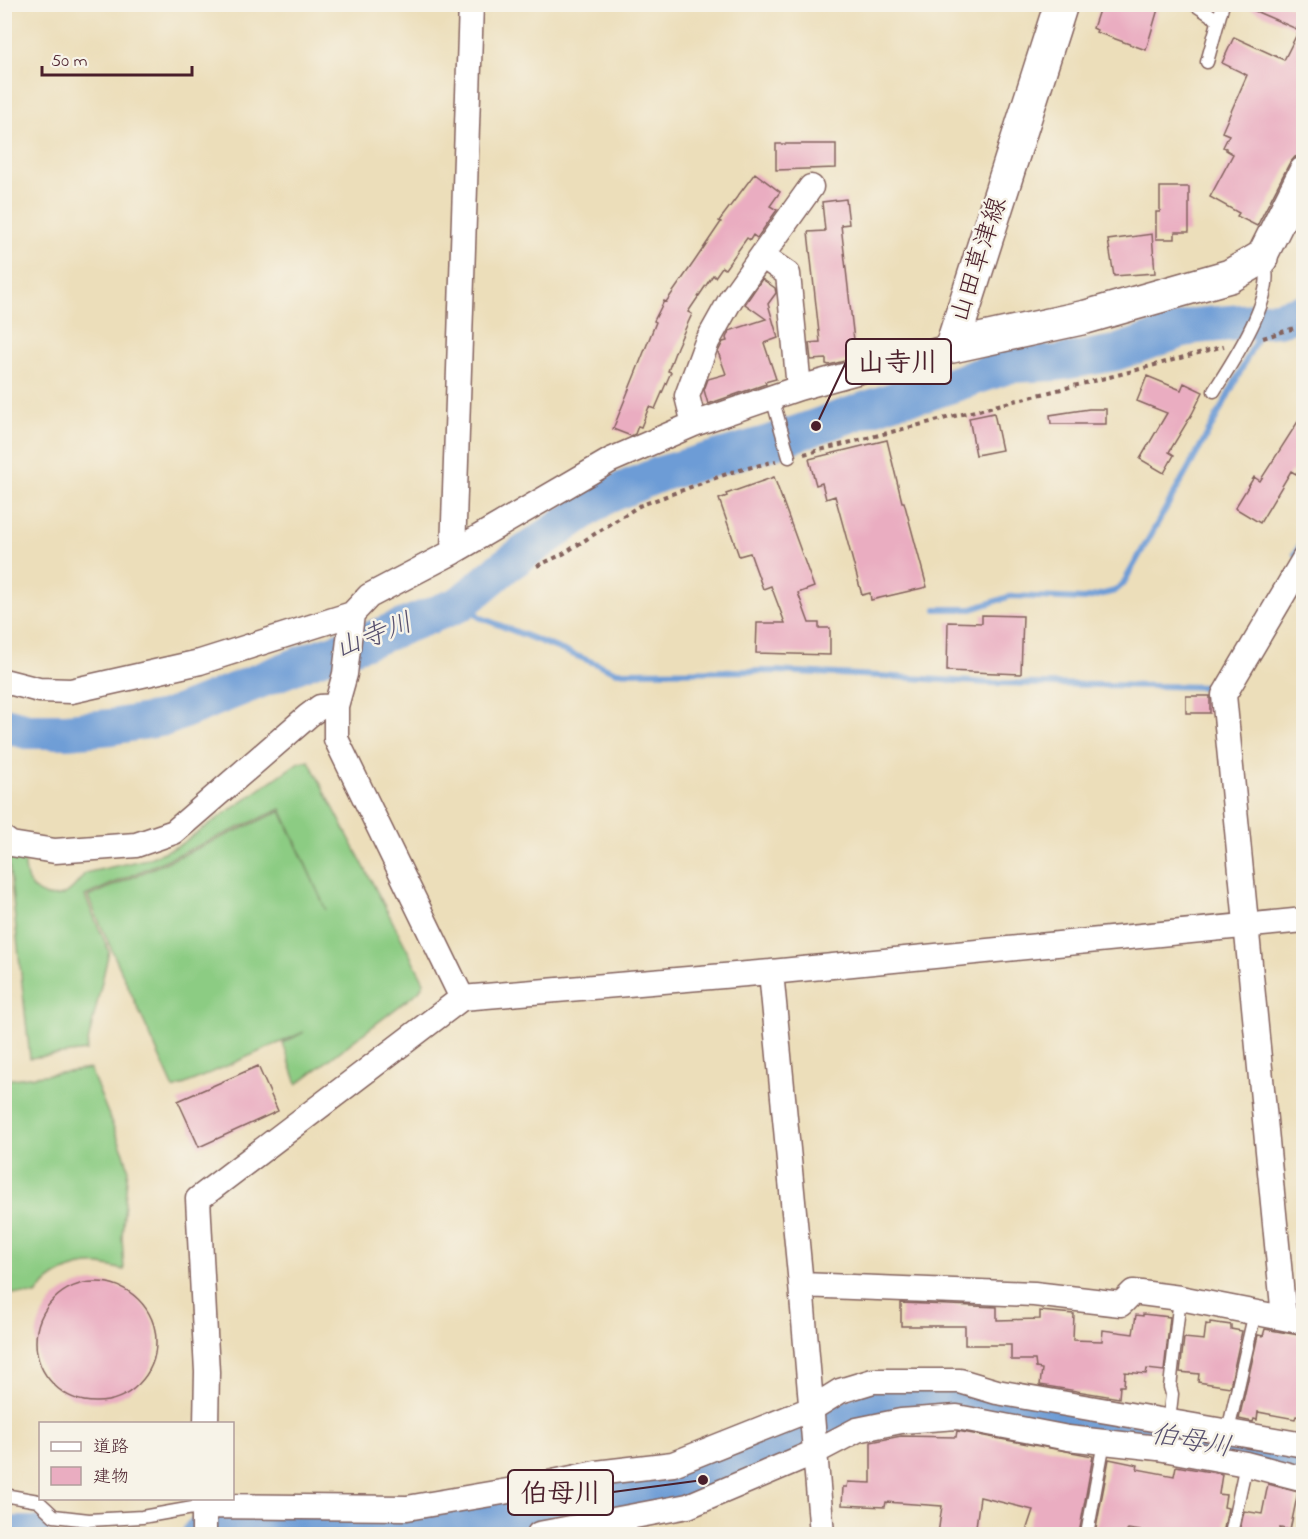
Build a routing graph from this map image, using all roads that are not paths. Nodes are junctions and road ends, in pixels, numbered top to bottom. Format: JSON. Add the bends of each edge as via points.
{"nodes":[{"id":1,"x":471,"y":4,"type":"edge"},
{"id":2,"x":1061,"y":4,"type":"edge"},
{"id":3,"x":1194,"y":4,"type":"edge"},
{"id":4,"x":1223,"y":4,"type":"edge"},
{"id":5,"x":1218,"y":20,"type":"junction"},
{"id":6,"x":1207,"y":62,"type":"dead end"},
{"id":7,"x":1304,"y":172,"type":"edge"},
{"id":8,"x":812,"y":187,"type":"dead end"},
{"id":9,"x":762,"y":256,"type":"junction"},
{"id":10,"x":1261,"y":258,"type":"junction"},
{"id":11,"x":952,"y":346,"type":"junction"},
{"id":12,"x":799,"y":388,"type":"junction"},
{"id":13,"x":1214,"y":391,"type":"dead end"},
{"id":14,"x":772,"y":398,"type":"junction"},
{"id":15,"x":694,"y":424,"type":"junction"},
{"id":16,"x":789,"y":457,"type":"road end"},
{"id":17,"x":453,"y":552,"type":"junction"},
{"id":18,"x":1303,"y":560,"type":"edge"},
{"id":19,"x":351,"y":621,"type":"junction"},
{"id":20,"x":4,"y":681,"type":"edge"},
{"id":21,"x":336,"y":706,"type":"junction"},
{"id":22,"x":4,"y":839,"type":"edge"},
{"id":23,"x":1304,"y":920,"type":"edge"},
{"id":24,"x":1247,"y":926,"type":"junction"},
{"id":25,"x":771,"y":972,"type":"junction"},
{"id":26,"x":462,"y":998,"type":"junction"},
{"id":27,"x":801,"y":1285,"type":"junction"},
{"id":28,"x":1180,"y":1298,"type":"junction"},
{"id":29,"x":1255,"y":1312,"type":"junction"},
{"id":30,"x":1294,"y":1320,"type":"edge"},
{"id":31,"x":1108,"y":1411,"type":"junction"},
{"id":32,"x":1168,"y":1421,"type":"junction"},
{"id":33,"x":206,"y":1422,"type":"edge"},
{"id":34,"x":813,"y":1430,"type":"junction"},
{"id":35,"x":1228,"y":1431,"type":"junction"},
{"id":36,"x":1104,"y":1442,"type":"junction"},
{"id":37,"x":1304,"y":1445,"type":"edge"},
{"id":38,"x":1246,"y":1464,"type":"junction"},
{"id":39,"x":1304,"y":1479,"type":"edge"},
{"id":40,"x":4,"y":1495,"type":"edge"},
{"id":41,"x":204,"y":1502,"type":"edge"},
{"id":42,"x":204,"y":1534,"type":"edge"},
{"id":43,"x":539,"y":1534,"type":"edge"},
{"id":44,"x":822,"y":1534,"type":"edge"},
{"id":45,"x":1087,"y":1534,"type":"edge"},
{"id":46,"x":1231,"y":1534,"type":"edge"}],
"edges":[{"from":1,"to":17,"type":"street"},
{"from":2,"to":11,"type":"main road","name":"山田草津線"},
{"from":3,"to":5,"type":"lane"},
{"from":4,"to":5,"type":"lane"},
{"from":5,"to":6,"type":"lane"},
{"from":7,"to":10,"type":"street"},
{"from":8,"to":9,"type":"street"},
{"from":9,"to":12,"type":"street","via":[[788,274]]},
{"from":9,"to":15,"type":"street","via":[[707,342],[687,396]]},
{"from":10,"to":11,"type":"main road","name":"山田草津線","via":[[1230,276],[1086,317]]},
{"from":10,"to":13,"type":"lane","via":[[1266,266],[1267,285],[1243,343]]},
{"from":11,"to":12,"type":"street"},
{"from":12,"to":14,"type":"street"},
{"from":14,"to":15,"type":"street"},
{"from":14,"to":16,"type":"lane"},
{"from":15,"to":17,"type":"street","via":[[611,460]]},
{"from":17,"to":19,"type":"street","via":[[369,597]]},
{"from":18,"to":24,"type":"street","via":[[1224,696]]},
{"from":19,"to":20,"type":"street","via":[[71,692],[39,690]]},
{"from":19,"to":21,"type":"street","via":[[345,674]]},
{"from":21,"to":22,"type":"street","via":[[320,707],[308,716],[174,832],[136,845],[55,851],[11,844]]},
{"from":21,"to":26,"type":"street","via":[[336,739]]},
{"from":23,"to":24,"type":"street"},
{"from":24,"to":25,"type":"street"},
{"from":24,"to":30,"type":"street"},
{"from":25,"to":26,"type":"street"},
{"from":25,"to":27,"type":"street"},
{"from":26,"to":33,"type":"street","via":[[198,1199]]},
{"from":27,"to":28,"type":"street","via":[[1034,1294],[1121,1304],[1133,1292]]},
{"from":27,"to":34,"type":"street"},
{"from":28,"to":29,"type":"street"},
{"from":28,"to":32,"type":"lane"},
{"from":29,"to":30,"type":"street"},
{"from":29,"to":35,"type":"lane"},
{"from":31,"to":32,"type":"street"},
{"from":31,"to":34,"type":"street","via":[[997,1392],[960,1381],[873,1381],[840,1391]]},
{"from":31,"to":36,"type":"street"},
{"from":32,"to":35,"type":"street"},
{"from":34,"to":36,"type":"street","via":[[857,1430],[901,1421],[957,1418]]},
{"from":34,"to":41,"type":"street","via":[[673,1464],[596,1473],[407,1508]]},
{"from":34,"to":43,"type":"street","via":[[688,1506]]},
{"from":34,"to":44,"type":"street"},
{"from":35,"to":37,"type":"street"},
{"from":36,"to":38,"type":"street"},
{"from":36,"to":45,"type":"lane"},
{"from":38,"to":39,"type":"street"},
{"from":38,"to":46,"type":"lane"},
{"from":40,"to":41,"type":"lane","via":[[38,1501],[54,1516],[89,1520],[142,1517]]},
{"from":41,"to":42,"type":"street"}]}
